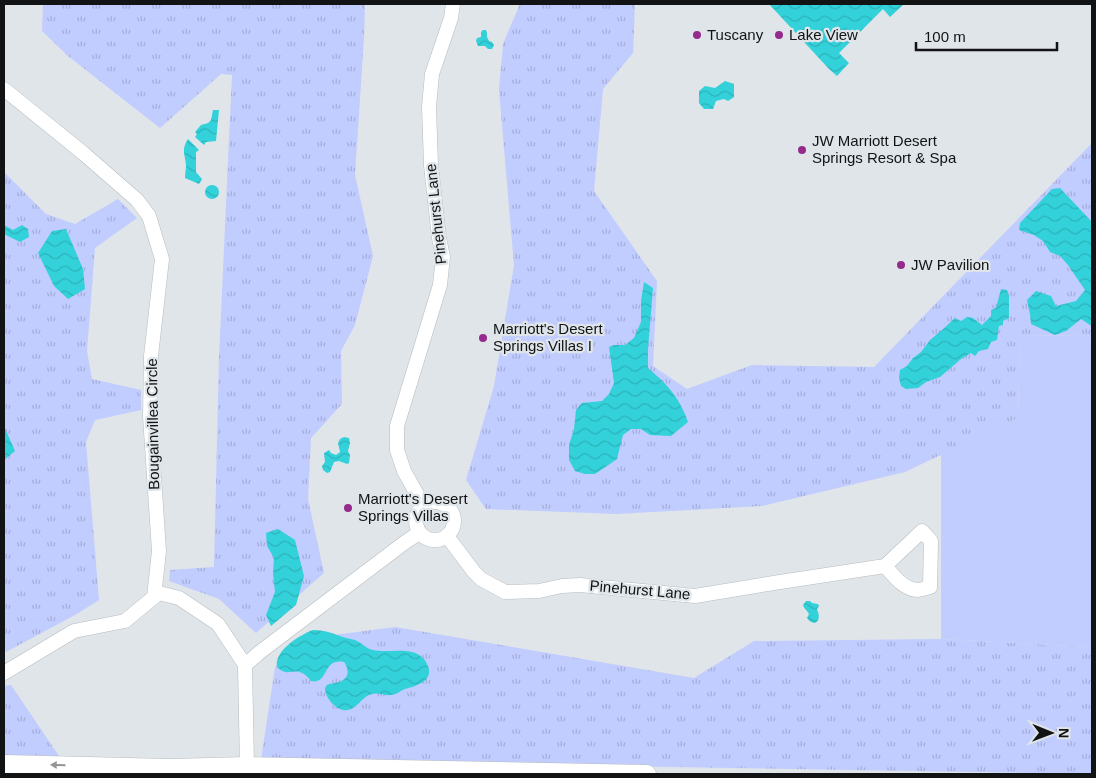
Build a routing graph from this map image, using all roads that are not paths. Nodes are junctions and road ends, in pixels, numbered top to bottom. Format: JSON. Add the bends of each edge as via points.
{"nodes":[{"id":1,"x":453,"y":4,"type":"edge"},
{"id":2,"x":4,"y":89,"type":"edge"},
{"id":3,"x":423,"y":506,"type":"junction"},
{"id":4,"x":419,"y":533,"type":"junction"},
{"id":5,"x":447,"y":536,"type":"junction"},
{"id":6,"x":885,"y":566,"type":"dead end"},
{"id":7,"x":154,"y":597,"type":"junction"},
{"id":8,"x":245,"y":665,"type":"junction"},
{"id":9,"x":4,"y":673,"type":"edge"},
{"id":10,"x":7,"y":764,"type":"edge"},
{"id":11,"x":246,"y":770,"type":"edge"},
{"id":12,"x":647,"y":774,"type":"edge"}],
"edges":[{"from":1,"to":3,"type":"street","name":"Pinehurst Lane","via":[[432,74],[429,107],[431,165],[443,257],[440,285],[397,426],[397,450],[404,472]]},
{"from":2,"to":7,"type":"street","name":"Bougainvillea Circle","via":[[137,200],[149,216],[162,259],[151,356],[150,416],[159,551]]},
{"from":3,"to":4,"type":"street","via":[[416,515]]},
{"from":3,"to":5,"type":"street","via":[[434,501],[450,509],[454,526]]},
{"from":4,"to":5,"type":"street","via":[[436,541]]},
{"from":4,"to":8,"type":"street"},
{"from":5,"to":6,"type":"street","name":"Pinehurst Lane","via":[[481,579],[505,592],[580,585],[695,596]]},
{"from":7,"to":8,"type":"street","via":[[159,593],[179,598],[218,624]]},
{"from":7,"to":9,"type":"street","via":[[125,621],[74,631]]},
{"from":8,"to":11,"type":"street"},
{"from":11,"to":10,"type":"main road","one_way":true},
{"from":11,"to":12,"type":"main road"}]}
